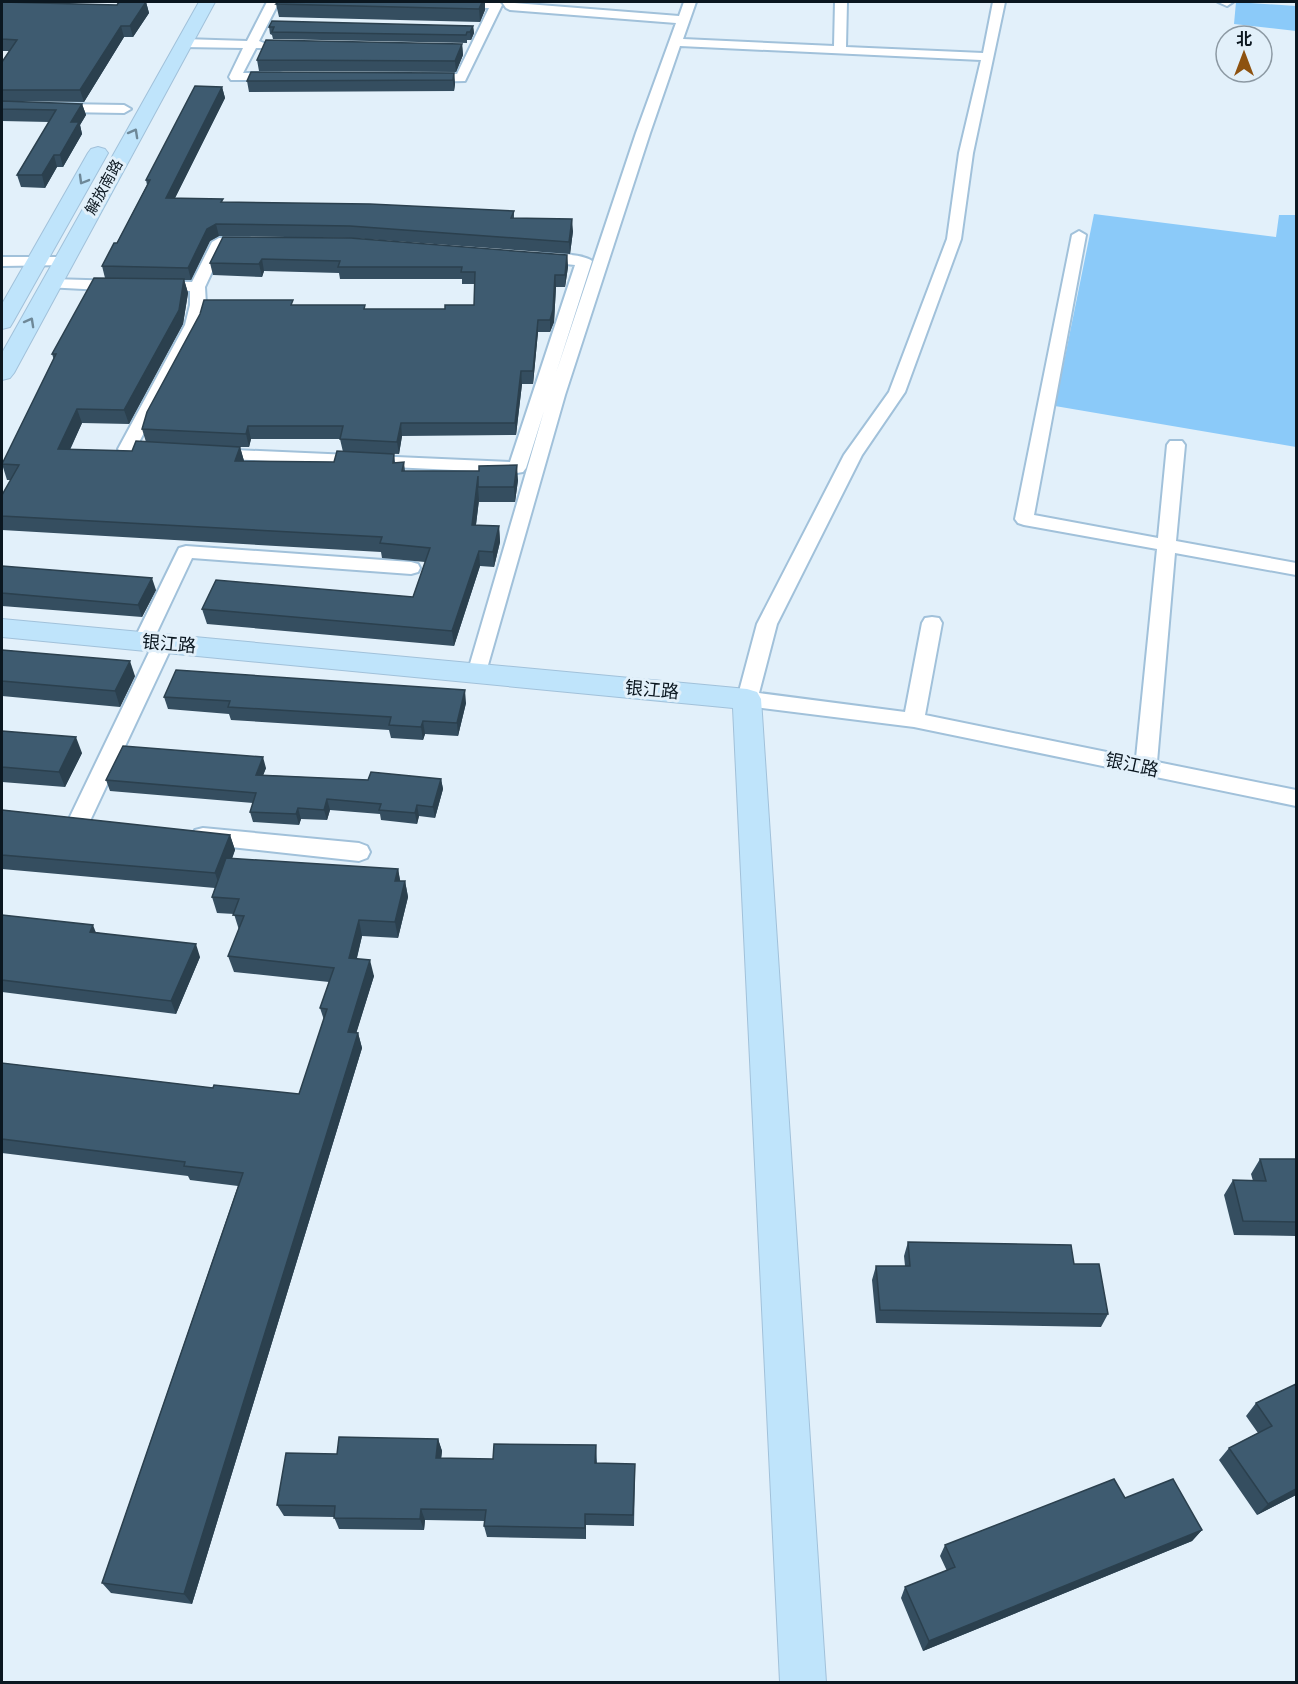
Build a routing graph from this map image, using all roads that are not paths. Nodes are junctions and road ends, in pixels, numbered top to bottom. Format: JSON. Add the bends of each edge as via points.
{"nodes":[{"id":1,"x":207,"y":2,"type":"edge"},
{"id":2,"x":273,"y":2,"type":"edge"},
{"id":3,"x":405,"y":2,"type":"edge"},
{"id":4,"x":508,"y":2,"type":"edge"},
{"id":5,"x":690,"y":2,"type":"edge"},
{"id":6,"x":841,"y":2,"type":"edge"},
{"id":7,"x":999,"y":2,"type":"edge"},
{"id":8,"x":683,"y":20,"type":"junction"},
{"id":9,"x":674,"y":42,"type":"junction"},
{"id":10,"x":184,"y":43,"type":"junction"},
{"id":11,"x":252,"y":44,"type":"junction"},
{"id":12,"x":274,"y":45,"type":"edge"},
{"id":13,"x":840,"y":50,"type":"junction"},
{"id":14,"x":988,"y":57,"type":"junction"},
{"id":15,"x":290,"y":77,"type":"edge"},
{"id":16,"x":414,"y":78,"type":"edge"},
{"id":17,"x":135,"y":89,"type":"dead end"},
{"id":18,"x":2,"y":107,"type":"edge"},
{"id":19,"x":124,"y":109,"type":"junction"},
{"id":20,"x":1078,"y":235,"type":"dead end"},
{"id":21,"x":263,"y":242,"type":"edge"},
{"id":22,"x":526,"y":256,"type":"edge"},
{"id":23,"x":2,"y":262,"type":"edge"},
{"id":24,"x":36,"y":262,"type":"junction"},
{"id":25,"x":63,"y":262,"type":"junction"},
{"id":26,"x":51,"y":284,"type":"junction"},
{"id":27,"x":197,"y":287,"type":"junction"},
{"id":28,"x":2,"y":322,"type":"edge"},
{"id":29,"x":2,"y":373,"type":"edge"},
{"id":30,"x":1176,"y":446,"type":"dead end"},
{"id":31,"x":174,"y":452,"type":"edge"},
{"id":32,"x":198,"y":453,"type":"edge"},
{"id":33,"x":1167,"y":545,"type":"junction"},
{"id":34,"x":411,"y":568,"type":"edge"},
{"id":35,"x":1296,"y":569,"type":"edge"},
{"id":36,"x":932,"y":623,"type":"dead end"},
{"id":37,"x":2,"y":628,"type":"edge"},
{"id":38,"x":153,"y":643,"type":"junction"},
{"id":39,"x":477,"y":674,"type":"junction"},
{"id":40,"x":747,"y":699,"type":"junction"},
{"id":41,"x":914,"y":720,"type":"junction"},
{"id":42,"x":1146,"y":768,"type":"junction"},
{"id":43,"x":1296,"y":798,"type":"edge"},
{"id":44,"x":102,"y":825,"type":"edge"},
{"id":45,"x":183,"y":834,"type":"edge"},
{"id":46,"x":359,"y":852,"type":"dead end"},
{"id":47,"x":803,"y":1683,"type":"edge"}],
"edges":[{"from":1,"to":10,"type":"main road","name":"解放南路"},
{"from":2,"to":11,"type":"street","via":[[269,22]]},
{"from":3,"to":16,"type":"street","via":[[496,5],[479,27],[461,78]]},
{"from":4,"to":8,"type":"street","via":[[510,6]]},
{"from":5,"to":8,"type":"street"},
{"from":6,"to":13,"type":"street"},
{"from":7,"to":14,"type":"street"},
{"from":8,"to":9,"type":"street"},
{"from":9,"to":13,"type":"street"},
{"from":9,"to":39,"type":"street","via":[[557,395]]},
{"from":10,"to":11,"type":"street"},
{"from":25,"to":10,"type":"main road","name":"解放南路","one_way":true},
{"from":11,"to":12,"type":"street"},
{"from":11,"to":15,"type":"street","via":[[235,77]]},
{"from":13,"to":14,"type":"street"},
{"from":14,"to":40,"type":"street","via":[[966,153],[954,239],[897,392],[853,455],[767,624]]},
{"from":17,"to":19,"type":"main road","name":"解放南路"},
{"from":18,"to":19,"type":"street"},
{"from":19,"to":24,"type":"main road","name":"解放南路","one_way":true},
{"from":20,"to":33,"type":"street","via":[[1024,519]]},
{"from":21,"to":27,"type":"street","via":[[219,242]]},
{"from":22,"to":32,"type":"street","via":[[584,261],[517,468]]},
{"from":23,"to":24,"type":"street"},
{"from":24,"to":25,"type":"street"},
{"from":24,"to":28,"type":"main road","name":"解放南路"},
{"from":25,"to":26,"type":"main road","name":"解放南路"},
{"from":26,"to":27,"type":"street"},
{"from":29,"to":26,"type":"main road","name":"解放南路","one_way":true},
{"from":27,"to":31,"type":"street","via":[[193,325],[127,450]]},
{"from":30,"to":33,"type":"street"},
{"from":33,"to":35,"type":"street"},
{"from":33,"to":42,"type":"street"},
{"from":34,"to":38,"type":"street","via":[[186,552]]},
{"from":36,"to":41,"type":"street"},
{"from":37,"to":38,"type":"main road","name":"银江路"},
{"from":38,"to":39,"type":"main road","name":"银江路"},
{"from":38,"to":44,"type":"street","via":[[67,822]]},
{"from":39,"to":40,"type":"main road","name":"银江路"},
{"from":40,"to":41,"type":"street","name":"银江路"},
{"from":40,"to":47,"type":"main road"},
{"from":41,"to":42,"type":"street","name":"银江路"},
{"from":42,"to":43,"type":"street","name":"银江路"},
{"from":45,"to":46,"type":"street"}]}
